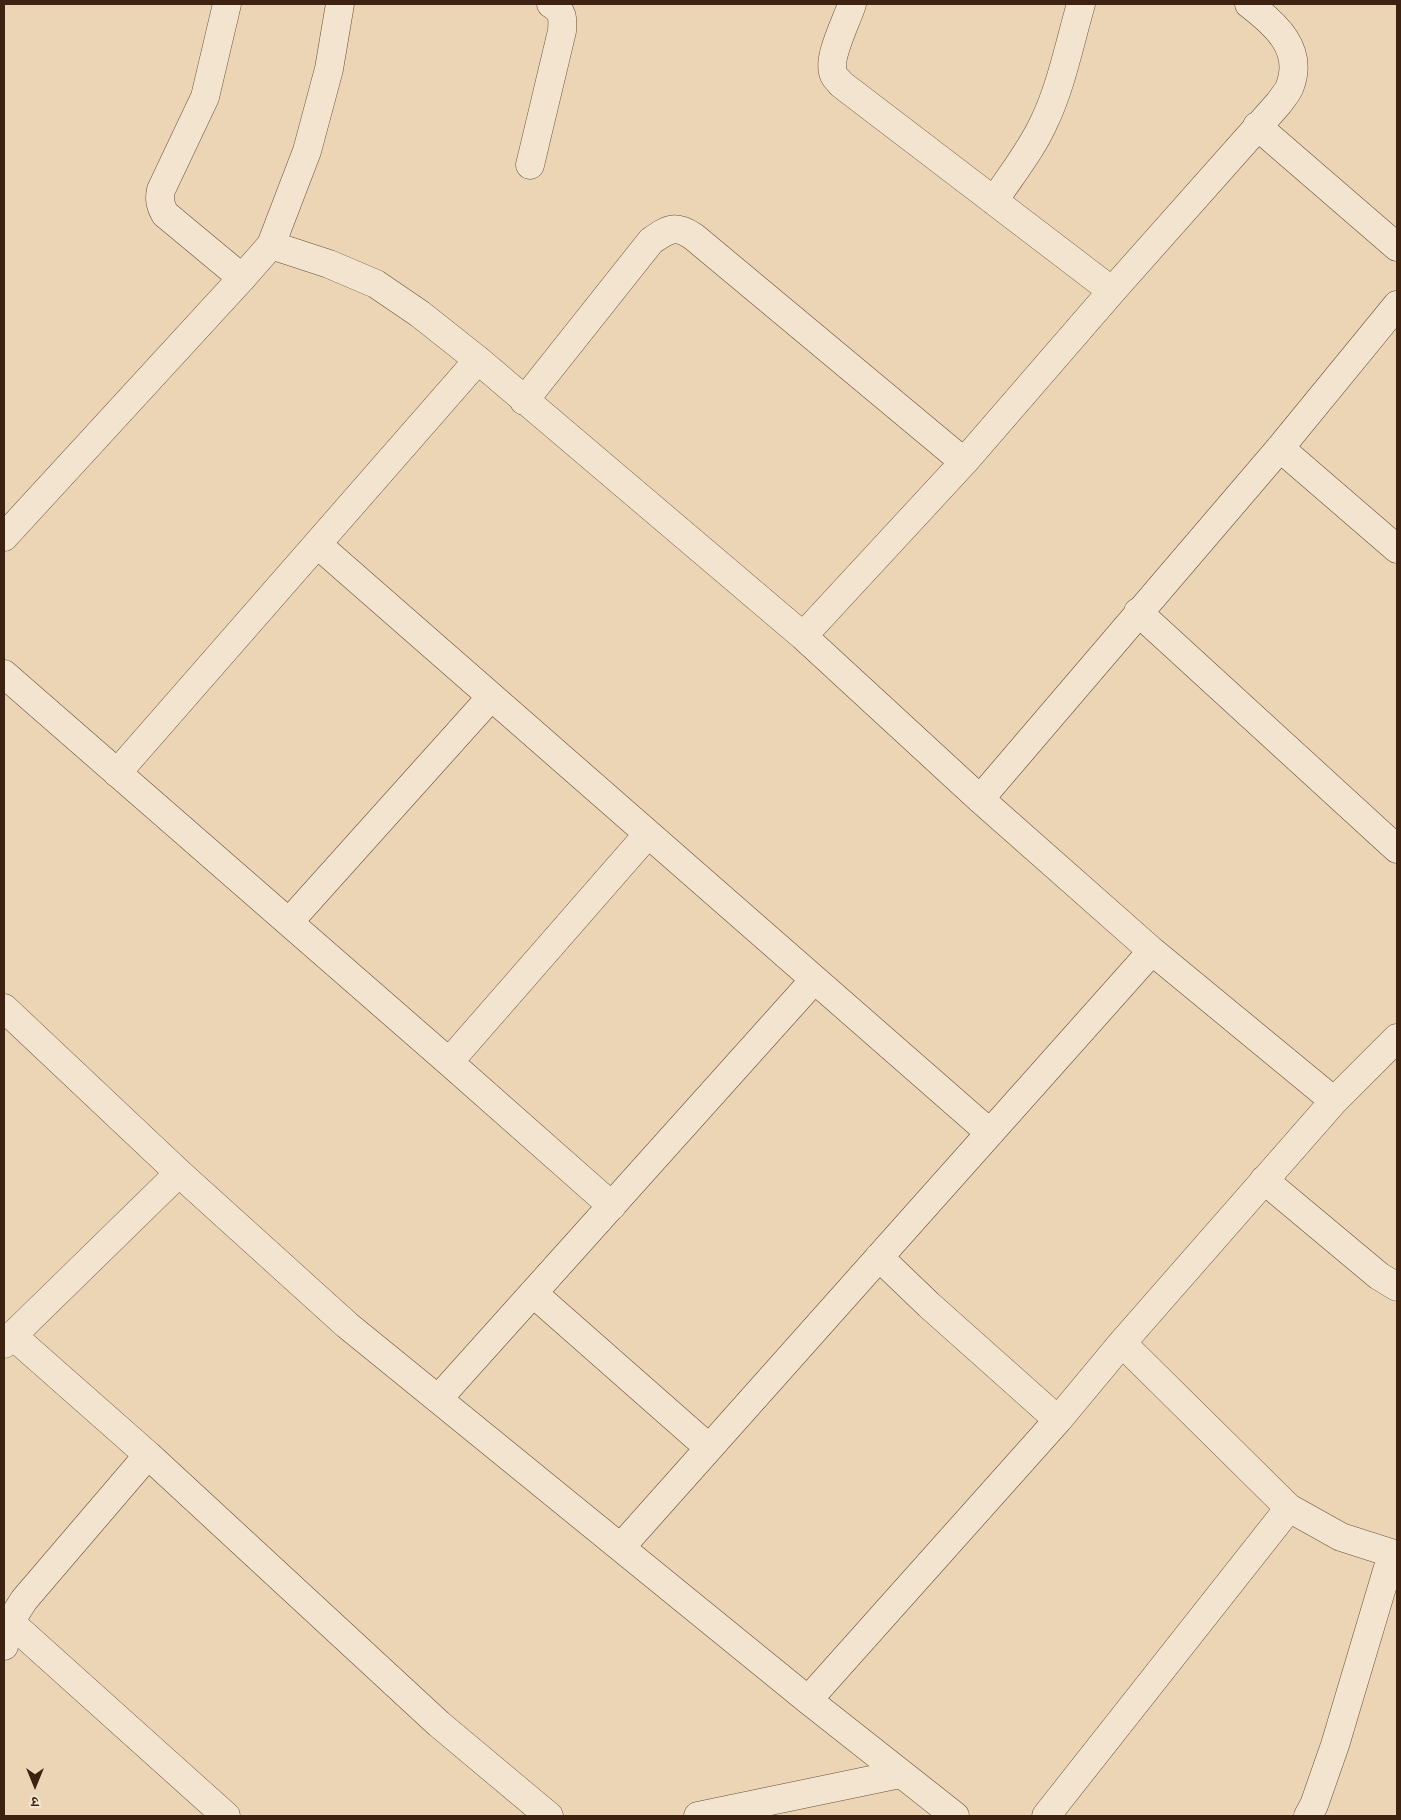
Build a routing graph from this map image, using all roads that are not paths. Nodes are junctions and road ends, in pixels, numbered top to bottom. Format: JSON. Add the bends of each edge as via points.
{"nodes":[{"id":1,"x":227,"y":4,"type":"edge"},
{"id":2,"x":340,"y":4,"type":"edge"},
{"id":3,"x":551,"y":4,"type":"edge"},
{"id":4,"x":852,"y":4,"type":"edge"},
{"id":5,"x":1081,"y":4,"type":"edge"},
{"id":6,"x":1249,"y":4,"type":"edge"},
{"id":7,"x":1257,"y":126,"type":"junction"},
{"id":8,"x":530,"y":165,"type":"dead end"},
{"id":9,"x":994,"y":200,"type":"junction"},
{"id":10,"x":270,"y":245,"type":"junction"},
{"id":11,"x":1397,"y":247,"type":"edge"},
{"id":12,"x":242,"y":278,"type":"junction"},
{"id":13,"x":1112,"y":291,"type":"junction"},
{"id":14,"x":1397,"y":304,"type":"edge"},
{"id":15,"x":478,"y":360,"type":"junction"},
{"id":16,"x":524,"y":400,"type":"junction"},
{"id":17,"x":1280,"y":448,"type":"junction"},
{"id":18,"x":964,"y":462,"type":"junction"},
{"id":19,"x":4,"y":537,"type":"edge"},
{"id":20,"x":317,"y":544,"type":"junction"},
{"id":21,"x":1397,"y":549,"type":"edge"},
{"id":22,"x":1138,"y":612,"type":"junction"},
{"id":23,"x":803,"y":636,"type":"junction"},
{"id":24,"x":4,"y":674,"type":"edge"},
{"id":25,"x":491,"y":697,"type":"junction"},
{"id":26,"x":117,"y":773,"type":"junction"},
{"id":27,"x":980,"y":799,"type":"junction"},
{"id":28,"x":648,"y":834,"type":"junction"},
{"id":29,"x":1397,"y":849,"type":"edge"},
{"id":30,"x":289,"y":922,"type":"junction"},
{"id":31,"x":1152,"y":951,"type":"junction"},
{"id":32,"x":814,"y":980,"type":"junction"},
{"id":33,"x":5,"y":1011,"type":"edge"},
{"id":34,"x":1397,"y":1038,"type":"edge"},
{"id":35,"x":449,"y":1062,"type":"junction"},
{"id":36,"x":1334,"y":1101,"type":"junction"},
{"id":37,"x":990,"y":1133,"type":"junction"},
{"id":38,"x":179,"y":1173,"type":"junction"},
{"id":39,"x":1264,"y":1180,"type":"junction"},
{"id":40,"x":612,"y":1206,"type":"junction"},
{"id":41,"x":880,"y":1257,"type":"junction"},
{"id":42,"x":1397,"y":1287,"type":"edge"},
{"id":43,"x":533,"y":1293,"type":"junction"},
{"id":44,"x":8,"y":1340,"type":"edge"},
{"id":45,"x":1122,"y":1343,"type":"junction"},
{"id":46,"x":438,"y":1399,"type":"junction"},
{"id":47,"x":1058,"y":1420,"type":"junction"},
{"id":48,"x":709,"y":1448,"type":"junction"},
{"id":49,"x":148,"y":1455,"type":"junction"},
{"id":50,"x":1289,"y":1508,"type":"junction"},
{"id":51,"x":621,"y":1547,"type":"junction"},
{"id":52,"x":1395,"y":1554,"type":"edge"},
{"id":53,"x":7,"y":1634,"type":"edge"},
{"id":54,"x":808,"y":1700,"type":"junction"},
{"id":55,"x":900,"y":1774,"type":"junction"},
{"id":56,"x":226,"y":1816,"type":"edge"},
{"id":57,"x":549,"y":1816,"type":"edge"},
{"id":58,"x":698,"y":1816,"type":"edge"},
{"id":59,"x":955,"y":1816,"type":"edge"},
{"id":60,"x":1046,"y":1816,"type":"edge"},
{"id":61,"x":1308,"y":1816,"type":"edge"}],
"edges":[{"from":1,"to":12,"type":"street","via":[[205,97],[159,198],[165,214]]},
{"from":2,"to":10,"type":"street","via":[[329,69],[307,151]]},
{"from":3,"to":8,"type":"street","via":[[560,9],[562,31]]},
{"from":4,"to":9,"type":"street","via":[[834,50],[833,74],[841,84]]},
{"from":5,"to":9,"type":"street","via":[[1045,121],[1033,145]]},
{"from":6,"to":7,"type":"street","via":[[1269,19],[1288,42],[1294,63],[1290,86]]},
{"from":7,"to":11,"type":"street"},
{"from":7,"to":13,"type":"street"},
{"from":9,"to":13,"type":"street"},
{"from":10,"to":12,"type":"street"},
{"from":10,"to":15,"type":"street","via":[[329,264],[376,284]]},
{"from":12,"to":19,"type":"street"},
{"from":13,"to":18,"type":"street"},
{"from":14,"to":17,"type":"street"},
{"from":15,"to":16,"type":"street"},
{"from":15,"to":20,"type":"street"},
{"from":16,"to":18,"type":"street","via":[[651,241],[674,228],[694,236]]},
{"from":16,"to":23,"type":"street"},
{"from":17,"to":21,"type":"street"},
{"from":17,"to":22,"type":"street"},
{"from":18,"to":23,"type":"street"},
{"from":20,"to":25,"type":"street"},
{"from":20,"to":26,"type":"street"},
{"from":22,"to":27,"type":"street"},
{"from":22,"to":29,"type":"street"},
{"from":23,"to":27,"type":"street"},
{"from":24,"to":26,"type":"street"},
{"from":25,"to":28,"type":"street"},
{"from":25,"to":30,"type":"street"},
{"from":26,"to":30,"type":"street"},
{"from":27,"to":31,"type":"street"},
{"from":28,"to":32,"type":"street"},
{"from":28,"to":35,"type":"street"},
{"from":30,"to":35,"type":"street"},
{"from":31,"to":36,"type":"street"},
{"from":31,"to":37,"type":"street"},
{"from":32,"to":37,"type":"street"},
{"from":32,"to":40,"type":"street"},
{"from":33,"to":38,"type":"street"},
{"from":34,"to":36,"type":"street"},
{"from":35,"to":40,"type":"street"},
{"from":36,"to":39,"type":"street"},
{"from":37,"to":41,"type":"street"},
{"from":38,"to":44,"type":"street"},
{"from":38,"to":46,"type":"street","via":[[347,1326]]},
{"from":39,"to":42,"type":"street","via":[[1379,1276]]},
{"from":39,"to":45,"type":"street"},
{"from":40,"to":43,"type":"street"},
{"from":41,"to":47,"type":"street"},
{"from":41,"to":48,"type":"street"},
{"from":43,"to":46,"type":"street"},
{"from":43,"to":48,"type":"street"},
{"from":44,"to":49,"type":"street"},
{"from":45,"to":47,"type":"street"},
{"from":45,"to":50,"type":"street"},
{"from":46,"to":51,"type":"street"},
{"from":47,"to":54,"type":"street"},
{"from":48,"to":51,"type":"street"},
{"from":49,"to":53,"type":"street","via":[[24,1600]]},
{"from":49,"to":57,"type":"street","via":[[439,1724]]},
{"from":50,"to":52,"type":"street","via":[[1342,1537]]},
{"from":50,"to":60,"type":"street"},
{"from":51,"to":54,"type":"street"},
{"from":52,"to":61,"type":"street","via":[[1335,1745]]},
{"from":53,"to":56,"type":"street"},
{"from":54,"to":55,"type":"street"},
{"from":55,"to":58,"type":"street"},
{"from":55,"to":59,"type":"street"}]}
